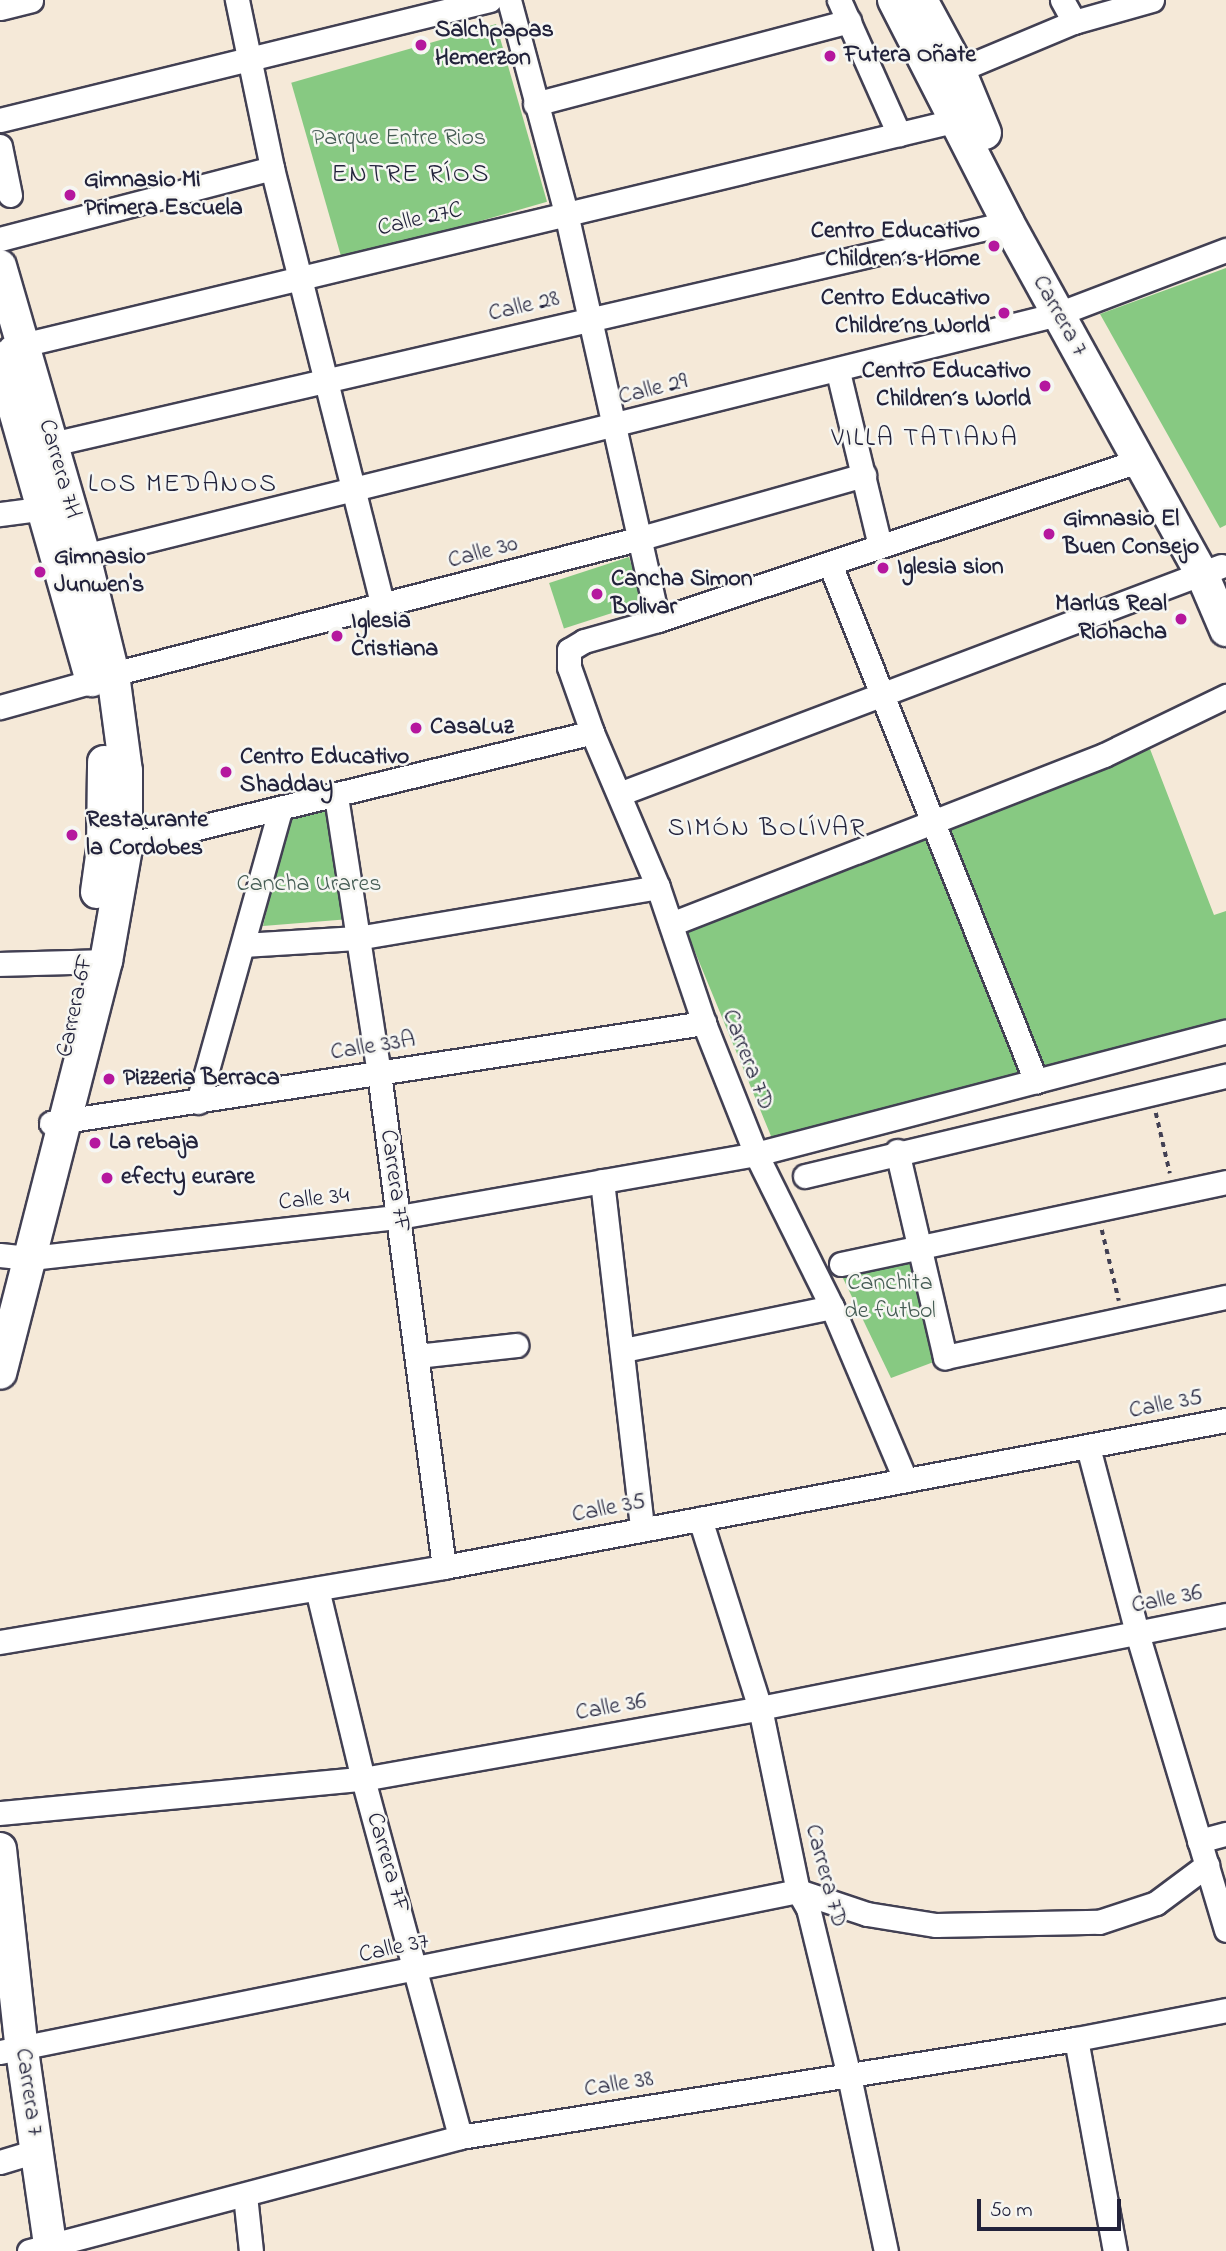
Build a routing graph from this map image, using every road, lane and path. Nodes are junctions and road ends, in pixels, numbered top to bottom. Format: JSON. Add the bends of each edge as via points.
{"nodes":[{"id":1,"x":31,"y":0,"type":"edge"},
{"id":2,"x":237,"y":0,"type":"edge"},
{"id":3,"x":490,"y":0,"type":"edge"},
{"id":4,"x":509,"y":0,"type":"edge"},
{"id":5,"x":839,"y":0,"type":"edge"},
{"id":6,"x":894,"y":0,"type":"edge"},
{"id":7,"x":921,"y":0,"type":"edge"},
{"id":8,"x":1062,"y":0,"type":"edge"},
{"id":9,"x":1152,"y":0,"type":"edge"},
{"id":10,"x":0,"y":8,"type":"edge"},
{"id":11,"x":849,"y":21,"type":"junction"},
{"id":12,"x":1074,"y":22,"type":"junction"},
{"id":13,"x":247,"y":59,"type":"junction"},
{"id":14,"x":959,"y":70,"type":"junction"},
{"id":15,"x":535,"y":103,"type":"junction"},
{"id":16,"x":967,"y":118,"type":"junction"},
{"id":17,"x":0,"y":120,"type":"edge"},
{"id":18,"x":899,"y":134,"type":"junction"},
{"id":19,"x":0,"y":146,"type":"edge"},
{"id":20,"x":272,"y":168,"type":"junction"},
{"id":21,"x":10,"y":195,"type":"dead end"},
{"id":22,"x":566,"y":213,"type":"junction"},
{"id":23,"x":1008,"y":223,"type":"junction"},
{"id":24,"x":0,"y":239,"type":"edge"},
{"id":25,"x":1226,"y":250,"type":"edge"},
{"id":26,"x":0,"y":266,"type":"edge"},
{"id":27,"x":301,"y":275,"type":"junction"},
{"id":28,"x":1067,"y":310,"type":"junction"},
{"id":29,"x":590,"y":318,"type":"junction"},
{"id":30,"x":7,"y":351,"type":"edge"},
{"id":31,"x":838,"y":372,"type":"junction"},
{"id":32,"x":327,"y":379,"type":"junction"},
{"id":33,"x":613,"y":426,"type":"junction"},
{"id":34,"x":52,"y":444,"type":"junction"},
{"id":35,"x":1138,"y":461,"type":"junction"},
{"id":36,"x":864,"y":475,"type":"junction"},
{"id":37,"x":354,"y":490,"type":"junction"},
{"id":38,"x":46,"y":508,"type":"junction"},
{"id":39,"x":0,"y":514,"type":"edge"},
{"id":40,"x":641,"y":538,"type":"junction"},
{"id":41,"x":880,"y":545,"type":"junction"},
{"id":42,"x":84,"y":556,"type":"junction"},
{"id":43,"x":830,"y":564,"type":"junction"},
{"id":44,"x":1216,"y":572,"type":"edge"},
{"id":45,"x":383,"y":606,"type":"junction"},
{"id":46,"x":658,"y":620,"type":"junction"},
{"id":47,"x":1226,"y":630,"type":"edge"},
{"id":48,"x":103,"y":677,"type":"junction"},
{"id":49,"x":881,"y":692,"type":"junction"},
{"id":50,"x":1226,"y":696,"type":"edge"},
{"id":51,"x":0,"y":708,"type":"edge"},
{"id":52,"x":592,"y":732,"type":"junction"},
{"id":53,"x":619,"y":794,"type":"junction"},
{"id":54,"x":336,"y":796,"type":"junction"},
{"id":55,"x":280,"y":811,"type":"junction"},
{"id":56,"x":935,"y":822,"type":"junction"},
{"id":57,"x":115,"y":848,"type":"junction"},
{"id":58,"x":658,"y":887,"type":"junction"},
{"id":59,"x":671,"y":924,"type":"junction"},
{"id":60,"x":357,"y":938,"type":"junction"},
{"id":61,"x":243,"y":946,"type":"junction"},
{"id":62,"x":96,"y":962,"type":"junction"},
{"id":63,"x":0,"y":964,"type":"edge"},
{"id":64,"x":704,"y":1023,"type":"junction"},
{"id":65,"x":1226,"y":1032,"type":"edge"},
{"id":66,"x":379,"y":1073,"type":"junction"},
{"id":67,"x":1226,"y":1076,"type":"edge"},
{"id":68,"x":1036,"y":1081,"type":"junction"},
{"id":69,"x":1151,"y":1094,"type":"junction"},
{"id":70,"x":198,"y":1102,"type":"junction"},
{"id":71,"x":59,"y":1122,"type":"junction"},
{"id":72,"x":897,"y":1151,"type":"junction"},
{"id":73,"x":756,"y":1154,"type":"junction"},
{"id":74,"x":805,"y":1176,"type":"dead end"},
{"id":75,"x":602,"y":1181,"type":"junction"},
{"id":76,"x":1226,"y":1182,"type":"edge"},
{"id":77,"x":1174,"y":1192,"type":"junction"},
{"id":78,"x":1097,"y":1207,"type":"junction"},
{"id":79,"x":399,"y":1217,"type":"junction"},
{"id":80,"x":919,"y":1245,"type":"junction"},
{"id":81,"x":17,"y":1257,"type":"edge"},
{"id":82,"x":841,"y":1264,"type":"dead end"},
{"id":83,"x":1226,"y":1297,"type":"edge"},
{"id":84,"x":832,"y":1307,"type":"junction"},
{"id":85,"x":1123,"y":1318,"type":"junction"},
{"id":86,"x":0,"y":1326,"type":"edge"},
{"id":87,"x":516,"y":1345,"type":"dead end"},
{"id":88,"x":624,"y":1350,"type":"junction"},
{"id":89,"x":417,"y":1356,"type":"junction"},
{"id":90,"x":0,"y":1373,"type":"edge"},
{"id":91,"x":1226,"y":1420,"type":"edge"},
{"id":92,"x":1088,"y":1447,"type":"junction"},
{"id":93,"x":905,"y":1479,"type":"junction"},
{"id":94,"x":700,"y":1519,"type":"junction"},
{"id":95,"x":642,"y":1530,"type":"junction"},
{"id":96,"x":444,"y":1567,"type":"junction"},
{"id":97,"x":317,"y":1589,"type":"junction"},
{"id":98,"x":1226,"y":1615,"type":"edge"},
{"id":99,"x":1137,"y":1633,"type":"junction"},
{"id":100,"x":0,"y":1642,"type":"edge"},
{"id":101,"x":760,"y":1708,"type":"junction"},
{"id":102,"x":363,"y":1779,"type":"junction"},
{"id":103,"x":0,"y":1813,"type":"edge"},
{"id":104,"x":1226,"y":1834,"type":"edge"},
{"id":105,"x":1199,"y":1841,"type":"junction"},
{"id":106,"x":0,"y":1849,"type":"edge"},
{"id":107,"x":1207,"y":1865,"type":"junction"},
{"id":108,"x":798,"y":1891,"type":"junction"},
{"id":109,"x":1226,"y":1930,"type":"edge"},
{"id":110,"x":418,"y":1971,"type":"junction"},
{"id":111,"x":0,"y":1984,"type":"edge"},
{"id":112,"x":1226,"y":2010,"type":"edge"},
{"id":113,"x":1076,"y":2039,"type":"junction"},
{"id":114,"x":10,"y":2051,"type":"edge"},
{"id":115,"x":849,"y":2076,"type":"junction"},
{"id":116,"x":460,"y":2137,"type":"junction"},
{"id":117,"x":20,"y":2156,"type":"edge"},
{"id":118,"x":245,"y":2195,"type":"junction"},
{"id":119,"x":41,"y":2250,"type":"edge"},
{"id":120,"x":251,"y":2251,"type":"edge"},
{"id":121,"x":886,"y":2251,"type":"edge"},
{"id":122,"x":1115,"y":2251,"type":"edge"}],
"edges":[{"from":1,"to":10,"type":"street"},
{"from":2,"to":13,"type":"street"},
{"from":3,"to":13,"type":"street"},
{"from":4,"to":15,"type":"street"},
{"from":5,"to":11,"type":"street"},
{"from":6,"to":16,"type":"street","name":"Carrera 7"},
{"from":7,"to":14,"type":"street","name":"Carrera 7"},
{"from":8,"to":12,"type":"street"},
{"from":9,"to":12,"type":"street"},
{"from":11,"to":15,"type":"street"},
{"from":11,"to":18,"type":"street"},
{"from":12,"to":14,"type":"street"},
{"from":13,"to":17,"type":"street"},
{"from":13,"to":20,"type":"street"},
{"from":14,"to":16,"type":"street","name":"Carrera 7"},
{"from":15,"to":22,"type":"street"},
{"from":16,"to":18,"type":"street","name":"Calle 27C"},
{"from":16,"to":23,"type":"street","name":"Carrera 7"},
{"from":16,"to":28,"type":"street","name":"Carrera 7"},
{"from":18,"to":22,"type":"street","name":"Calle 27C"},
{"from":19,"to":21,"type":"street"},
{"from":20,"to":24,"type":"street"},
{"from":20,"to":27,"type":"street"},
{"from":22,"to":27,"type":"street","name":"Calle 27C"},
{"from":22,"to":29,"type":"street"},
{"from":23,"to":28,"type":"street","name":"Carrera 7"},
{"from":23,"to":29,"type":"street","name":"Calle 28"},
{"from":25,"to":28,"type":"street","name":"Calle 29"},
{"from":26,"to":30,"type":"street","name":"Carrera 7H"},
{"from":27,"to":30,"type":"street","name":"Calle 27C"},
{"from":27,"to":32,"type":"street"},
{"from":28,"to":31,"type":"street","name":"Calle 29"},
{"from":28,"to":35,"type":"street","name":"Carrera 7"},
{"from":28,"to":44,"type":"street","name":"Carrera 7"},
{"from":29,"to":32,"type":"street","name":"Calle 28"},
{"from":29,"to":33,"type":"street"},
{"from":30,"to":34,"type":"street","name":"Carrera 7H"},
{"from":30,"to":38,"type":"street","name":"Carrera 7H"},
{"from":31,"to":33,"type":"street","name":"Calle 29"},
{"from":31,"to":36,"type":"street"},
{"from":32,"to":34,"type":"street","name":"Calle 28"},
{"from":32,"to":37,"type":"street"},
{"from":33,"to":37,"type":"street","name":"Calle 29"},
{"from":33,"to":40,"type":"street"},
{"from":34,"to":42,"type":"street","name":"Carrera 7H"},
{"from":35,"to":41,"type":"street"},
{"from":35,"to":44,"type":"street","name":"Carrera 7"},
{"from":36,"to":40,"type":"street","name":"Calle 30"},
{"from":36,"to":41,"type":"street"},
{"from":37,"to":42,"type":"street","name":"Calle 29"},
{"from":37,"to":45,"type":"street"},
{"from":38,"to":39,"type":"street"},
{"from":38,"to":48,"type":"street","name":"Carrera 7H"},
{"from":40,"to":45,"type":"street","name":"Calle 30"},
{"from":40,"to":46,"type":"street"},
{"from":41,"to":43,"type":"street"},
{"from":42,"to":48,"type":"street","name":"Carrera 7H"},
{"from":43,"to":46,"type":"street"},
{"from":43,"to":49,"type":"street"},
{"from":44,"to":47,"type":"street","name":"Carrera 7"},
{"from":44,"to":49,"type":"street"},
{"from":45,"to":48,"type":"street","name":"Calle 30"},
{"from":46,"to":52,"type":"street","name":"Carrera 7D","via":[[584,640],[569,650],[569,667]]},
{"from":48,"to":51,"type":"street","name":"Calle 30"},
{"from":48,"to":57,"type":"street","via":[[104,763]]},
{"from":49,"to":53,"type":"street"},
{"from":49,"to":56,"type":"street"},
{"from":50,"to":56,"type":"street","via":[[1104,755]]},
{"from":52,"to":53,"type":"street","name":"Carrera 7D"},
{"from":52,"to":54,"type":"street"},
{"from":53,"to":58,"type":"street","name":"Carrera 7D"},
{"from":54,"to":55,"type":"street"},
{"from":54,"to":60,"type":"street","name":"Carrera 7F"},
{"from":55,"to":57,"type":"street"},
{"from":55,"to":61,"type":"street"},
{"from":56,"to":59,"type":"street"},
{"from":56,"to":68,"type":"street"},
{"from":57,"to":62,"type":"street"},
{"from":58,"to":59,"type":"street","name":"Carrera 7D"},
{"from":58,"to":60,"type":"street"},
{"from":59,"to":64,"type":"street","name":"Carrera 7D"},
{"from":60,"to":61,"type":"street"},
{"from":60,"to":66,"type":"street","name":"Carrera 7F"},
{"from":61,"to":70,"type":"street"},
{"from":62,"to":63,"type":"street"},
{"from":62,"to":71,"type":"street"},
{"from":64,"to":66,"type":"street","name":"Calle 33A"},
{"from":64,"to":73,"type":"street","name":"Carrera 7D"},
{"from":65,"to":68,"type":"street"},
{"from":66,"to":70,"type":"street","name":"Calle 33A"},
{"from":66,"to":79,"type":"street","name":"Carrera 7F"},
{"from":67,"to":69,"type":"street"},
{"from":68,"to":73,"type":"street"},
{"from":69,"to":72,"type":"street"},
{"from":69,"to":77,"type":"path"},
{"from":70,"to":71,"type":"street","name":"Calle 33A"},
{"from":71,"to":81,"type":"street"},
{"from":72,"to":74,"type":"street"},
{"from":72,"to":80,"type":"street"},
{"from":73,"to":75,"type":"street","name":"Calle 34"},
{"from":73,"to":84,"type":"street","name":"Carrera 7D"},
{"from":75,"to":79,"type":"street","name":"Calle 34"},
{"from":75,"to":88,"type":"street"},
{"from":76,"to":77,"type":"street"},
{"from":77,"to":78,"type":"street"},
{"from":78,"to":80,"type":"street"},
{"from":78,"to":85,"type":"path"},
{"from":79,"to":81,"type":"street","name":"Calle 34"},
{"from":79,"to":89,"type":"street","name":"Carrera 7F"},
{"from":80,"to":82,"type":"street"},
{"from":80,"to":85,"type":"street","via":[[945,1357]]},
{"from":81,"to":86,"type":"street"},
{"from":81,"to":90,"type":"street"},
{"from":83,"to":85,"type":"street"},
{"from":84,"to":88,"type":"street"},
{"from":84,"to":93,"type":"street","name":"Carrera 7D"},
{"from":87,"to":89,"type":"street"},
{"from":88,"to":95,"type":"street"},
{"from":89,"to":96,"type":"street","name":"Carrera 7F"},
{"from":91,"to":92,"type":"street","name":"Calle 35"},
{"from":92,"to":93,"type":"street","name":"Calle 35"},
{"from":92,"to":99,"type":"street"},
{"from":93,"to":94,"type":"street","name":"Calle 35"},
{"from":94,"to":95,"type":"street","name":"Calle 35"},
{"from":94,"to":101,"type":"street","name":"Carrera 7D"},
{"from":95,"to":96,"type":"street","name":"Calle 35"},
{"from":96,"to":97,"type":"street","name":"Calle 35"},
{"from":97,"to":100,"type":"street","name":"Calle 35"},
{"from":97,"to":102,"type":"street","name":"Carrera 7F"},
{"from":98,"to":99,"type":"street","name":"Calle 36"},
{"from":99,"to":101,"type":"street","name":"Calle 36"},
{"from":99,"to":105,"type":"street"},
{"from":101,"to":102,"type":"street","name":"Calle 36"},
{"from":101,"to":108,"type":"street","name":"Carrera 7D"},
{"from":102,"to":103,"type":"street","name":"Calle 36"},
{"from":102,"to":110,"type":"street","name":"Carrera 7F"},
{"from":104,"to":105,"type":"street"},
{"from":105,"to":107,"type":"street"},
{"from":106,"to":114,"type":"street","name":"Carrera 7"},
{"from":107,"to":108,"type":"street","via":[[1156,1903],[1099,1922],[936,1925],[867,1914]]},
{"from":107,"to":109,"type":"street"},
{"from":108,"to":110,"type":"street","name":"Calle 37"},
{"from":108,"to":115,"type":"street","name":"Carrera 7D","via":[[808,1908]]},
{"from":110,"to":114,"type":"street","name":"Calle 37"},
{"from":110,"to":116,"type":"street","name":"Carrera 7F"},
{"from":111,"to":114,"type":"street","name":"Carrera 7"},
{"from":112,"to":113,"type":"street","name":"Calle 38"},
{"from":113,"to":115,"type":"street","name":"Calle 38"},
{"from":113,"to":122,"type":"street"},
{"from":114,"to":117,"type":"street","name":"Carrera 7"},
{"from":115,"to":116,"type":"street","name":"Calle 38"},
{"from":115,"to":121,"type":"street","name":"Carrera 7D"},
{"from":116,"to":118,"type":"street","name":"Calle 38"},
{"from":117,"to":119,"type":"street","name":"Carrera 7"},
{"from":118,"to":119,"type":"street","name":"Calle 38"},
{"from":118,"to":120,"type":"street"}]}
